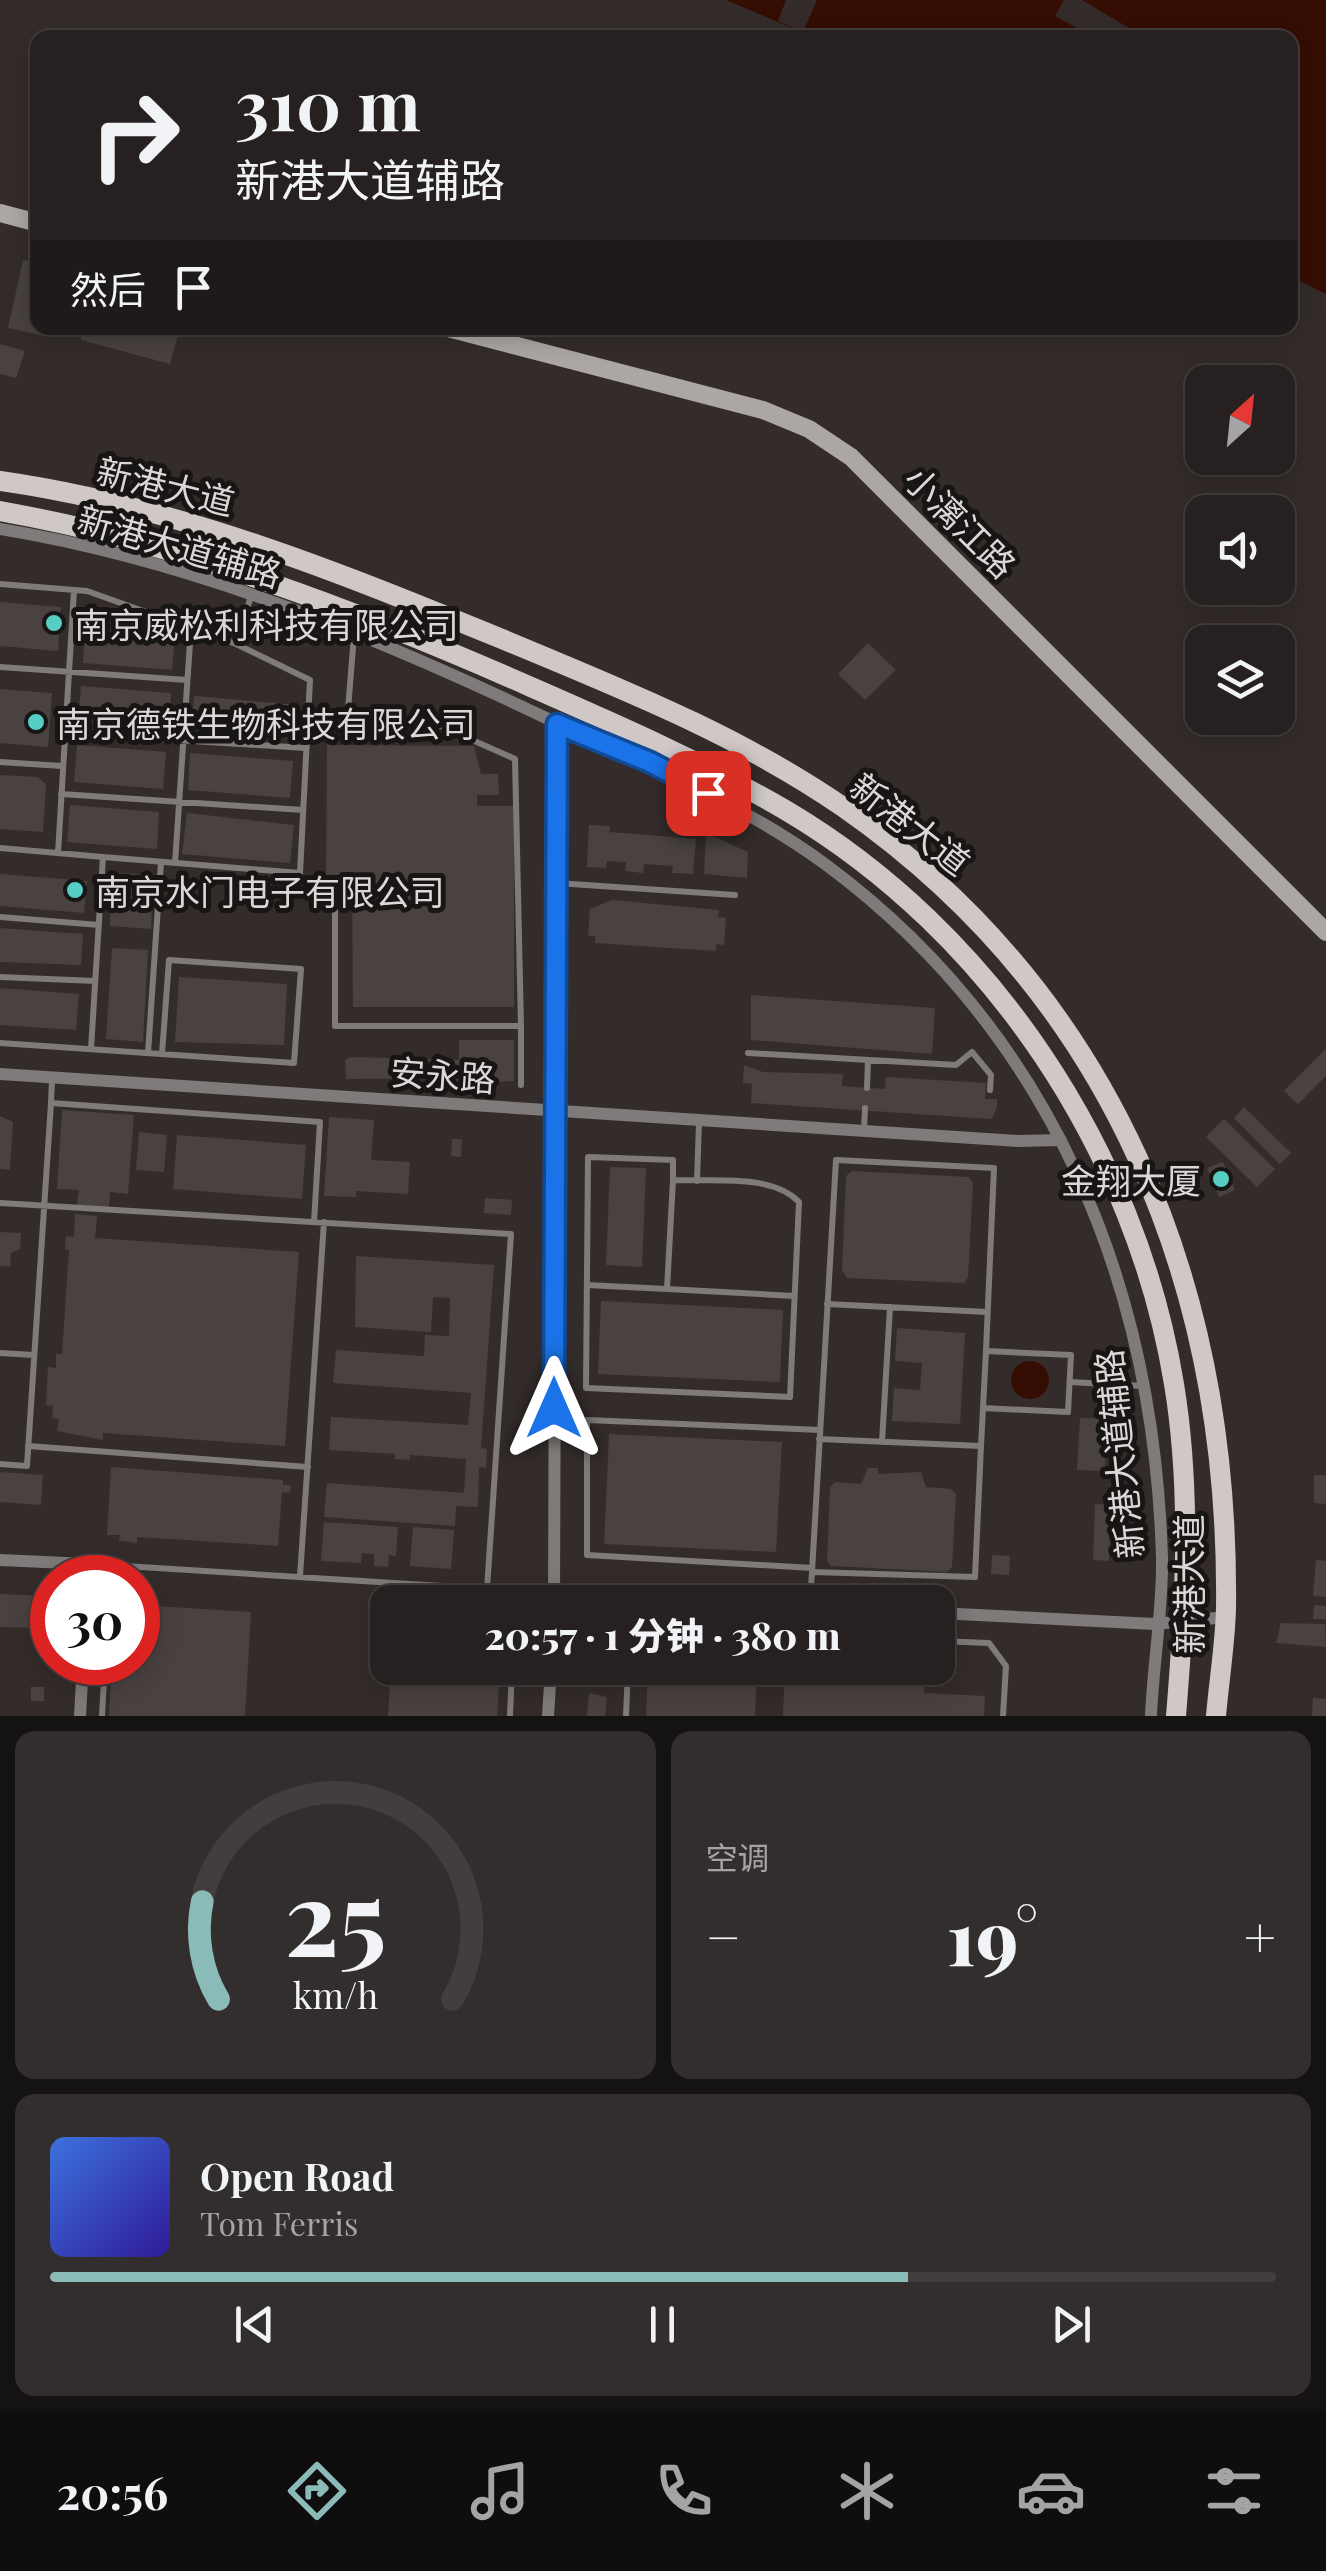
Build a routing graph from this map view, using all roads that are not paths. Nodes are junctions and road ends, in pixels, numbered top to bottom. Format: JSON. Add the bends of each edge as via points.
{"nodes":[{"id":1,"x":0,"y":213,"type":"edge"},
{"id":2,"x":30,"y":221,"type":"edge"},
{"id":3,"x":475,"y":335,"type":"edge"},
{"id":4,"x":0,"y":481,"type":"edge"},
{"id":5,"x":0,"y":511,"type":"edge"},
{"id":6,"x":0,"y":529,"type":"edge"},
{"id":7,"x":0,"y":584,"type":"edge"},
{"id":8,"x":74,"y":590,"type":"junction"},
{"id":9,"x":252,"y":595,"type":"junction"},
{"id":10,"x":190,"y":628,"type":"junction"},
{"id":11,"x":354,"y":635,"type":"junction"},
{"id":12,"x":236,"y":644,"type":"junction"},
{"id":13,"x":0,"y":666,"type":"edge"},
{"id":14,"x":68,"y":672,"type":"junction"},
{"id":15,"x":187,"y":680,"type":"junction"},
{"id":16,"x":557,"y":724,"type":"junction"},
{"id":17,"x":64,"y":733,"type":"junction"},
{"id":18,"x":183,"y":740,"type":"junction"},
{"id":19,"x":306,"y":748,"type":"junction"},
{"id":20,"x":0,"y":762,"type":"edge"},
{"id":21,"x":62,"y":766,"type":"junction"},
{"id":22,"x":61,"y":794,"type":"junction"},
{"id":23,"x":179,"y":802,"type":"junction"},
{"id":24,"x":303,"y":810,"type":"junction"},
{"id":25,"x":0,"y":848,"type":"edge"},
{"id":26,"x":58,"y":853,"type":"junction"},
{"id":27,"x":103,"y":857,"type":"junction"},
{"id":28,"x":161,"y":862,"type":"junction"},
{"id":29,"x":176,"y":863,"type":"junction"},
{"id":30,"x":555,"y":883,"type":"junction"},
{"id":31,"x":736,"y":895,"type":"dead end"},
{"id":32,"x":335,"y":898,"type":"dead end"},
{"id":33,"x":0,"y":917,"type":"edge"},
{"id":34,"x":99,"y":925,"type":"junction"},
{"id":35,"x":1326,"y":932,"type":"edge"},
{"id":36,"x":0,"y":976,"type":"edge"},
{"id":37,"x":96,"y":982,"type":"junction"},
{"id":38,"x":521,"y":1026,"type":"junction"},
{"id":39,"x":0,"y":1043,"type":"edge"},
{"id":40,"x":91,"y":1049,"type":"junction"},
{"id":41,"x":148,"y":1053,"type":"junction"},
{"id":42,"x":748,"y":1053,"type":"dead end"},
{"id":43,"x":162,"y":1054,"type":"junction"},
{"id":44,"x":868,"y":1060,"type":"junction"},
{"id":45,"x":0,"y":1074,"type":"edge"},
{"id":46,"x":52,"y":1077,"type":"junction"},
{"id":47,"x":521,"y":1086,"type":"dead end"},
{"id":48,"x":866,"y":1088,"type":"dead end"},
{"id":49,"x":990,"y":1090,"type":"dead end"},
{"id":50,"x":51,"y":1103,"type":"junction"},
{"id":51,"x":866,"y":1108,"type":"dead end"},
{"id":52,"x":554,"y":1112,"type":"junction"},
{"id":53,"x":699,"y":1122,"type":"junction"},
{"id":54,"x":864,"y":1131,"type":"junction"},
{"id":55,"x":1061,"y":1140,"type":"junction"},
{"id":56,"x":673,"y":1180,"type":"junction"},
{"id":57,"x":697,"y":1181,"type":"junction"},
{"id":58,"x":0,"y":1202,"type":"edge"},
{"id":59,"x":44,"y":1205,"type":"junction"},
{"id":60,"x":314,"y":1222,"type":"junction"},
{"id":61,"x":324,"y":1222,"type":"junction"},
{"id":62,"x":586,"y":1286,"type":"junction"},
{"id":63,"x":667,"y":1290,"type":"junction"},
{"id":64,"x":794,"y":1296,"type":"junction"},
{"id":65,"x":828,"y":1304,"type":"junction"},
{"id":66,"x":890,"y":1307,"type":"junction"},
{"id":67,"x":987,"y":1312,"type":"junction"},
{"id":68,"x":986,"y":1351,"type":"junction"},
{"id":69,"x":0,"y":1353,"type":"edge"},
{"id":70,"x":34,"y":1356,"type":"junction"},
{"id":71,"x":1070,"y":1382,"type":"junction"},
{"id":72,"x":1146,"y":1386,"type":"junction"},
{"id":73,"x":983,"y":1408,"type":"junction"},
{"id":74,"x":820,"y":1435,"type":"junction"},
{"id":75,"x":882,"y":1442,"type":"junction"},
{"id":76,"x":28,"y":1446,"type":"junction"},
{"id":77,"x":981,"y":1446,"type":"junction"},
{"id":78,"x":0,"y":1464,"type":"edge"},
{"id":79,"x":308,"y":1467,"type":"junction"},
{"id":80,"x":0,"y":1560,"type":"edge"},
{"id":81,"x":30,"y":1564,"type":"edge"},
{"id":82,"x":160,"y":1568,"type":"edge"},
{"id":83,"x":812,"y":1570,"type":"junction"},
{"id":84,"x":300,"y":1576,"type":"junction"},
{"id":85,"x":429,"y":1585,"type":"edge"},
{"id":86,"x":487,"y":1585,"type":"edge"},
{"id":87,"x":554,"y":1585,"type":"edge"},
{"id":88,"x":811,"y":1585,"type":"edge"},
{"id":89,"x":955,"y":1614,"type":"edge"},
{"id":90,"x":1226,"y":1616,"type":"junction"},
{"id":91,"x":1184,"y":1619,"type":"junction"},
{"id":92,"x":1155,"y":1624,"type":"junction"},
{"id":93,"x":955,"y":1642,"type":"edge"},
{"id":94,"x":82,"y":1685,"type":"edge"},
{"id":95,"x":104,"y":1685,"type":"edge"},
{"id":96,"x":511,"y":1685,"type":"edge"},
{"id":97,"x":550,"y":1685,"type":"edge"},
{"id":98,"x":627,"y":1685,"type":"edge"},
{"id":99,"x":80,"y":1716,"type":"edge"},
{"id":100,"x":102,"y":1716,"type":"edge"},
{"id":101,"x":510,"y":1716,"type":"edge"},
{"id":102,"x":548,"y":1716,"type":"edge"},
{"id":103,"x":626,"y":1716,"type":"edge"},
{"id":104,"x":1003,"y":1716,"type":"edge"},
{"id":105,"x":1150,"y":1716,"type":"edge"},
{"id":106,"x":1176,"y":1716,"type":"edge"},
{"id":107,"x":1216,"y":1716,"type":"edge"}],
"edges":[{"from":1,"to":2,"type":"street"},
{"from":3,"to":35,"type":"street","name":"小漓江路","via":[[763,410],[837,448]]},
{"from":4,"to":90,"type":"main road","name":"新港大道","via":[[234,535],[686,716],[841,806],[935,877],[1045,999],[1120,1116],[1154,1188],[1211,1398]]},
{"from":5,"to":91,"type":"main road","name":"新港大道","via":[[99,530],[293,588],[666,746],[790,813],[891,886],[963,952],[1032,1036],[1088,1133],[1146,1268],[1174,1384]]},
{"from":6,"to":9,"type":"street","name":"新港大道辅路","via":[[117,554]]},
{"from":7,"to":8,"type":"lane"},
{"from":8,"to":10,"type":"lane"},
{"from":8,"to":14,"type":"lane"},
{"from":9,"to":11,"type":"street","name":"新港大道辅路"},
{"from":9,"to":12,"type":"lane"},
{"from":10,"to":12,"type":"lane"},
{"from":10,"to":15,"type":"lane"},
{"from":11,"to":16,"type":"street","name":"新港大道辅路"},
{"from":11,"to":38,"type":"lane","via":[[348,722],[434,723],[515,759]]},
{"from":12,"to":19,"type":"lane","via":[[310,680]]},
{"from":13,"to":14,"type":"lane"},
{"from":14,"to":15,"type":"lane"},
{"from":14,"to":17,"type":"lane"},
{"from":15,"to":18,"type":"lane"},
{"from":16,"to":30,"type":"street"},
{"from":16,"to":55,"type":"street","name":"新港大道辅路","via":[[650,762],[823,862],[892,919],[1008,1050]]},
{"from":17,"to":18,"type":"lane"},
{"from":17,"to":21,"type":"lane"},
{"from":18,"to":19,"type":"lane"},
{"from":18,"to":23,"type":"lane"},
{"from":19,"to":24,"type":"lane"},
{"from":20,"to":21,"type":"lane"},
{"from":21,"to":22,"type":"lane"},
{"from":22,"to":23,"type":"lane"},
{"from":22,"to":26,"type":"lane"},
{"from":23,"to":24,"type":"lane"},
{"from":23,"to":29,"type":"lane"},
{"from":24,"to":29,"type":"lane","via":[[300,873]]},
{"from":25,"to":26,"type":"lane"},
{"from":26,"to":27,"type":"lane"},
{"from":27,"to":28,"type":"lane"},
{"from":27,"to":34,"type":"lane"},
{"from":28,"to":29,"type":"lane"},
{"from":28,"to":41,"type":"lane"},
{"from":30,"to":31,"type":"lane"},
{"from":30,"to":52,"type":"street"},
{"from":32,"to":38,"type":"lane","via":[[335,1026]]},
{"from":33,"to":34,"type":"lane"},
{"from":34,"to":37,"type":"lane"},
{"from":36,"to":37,"type":"lane"},
{"from":37,"to":40,"type":"lane"},
{"from":38,"to":47,"type":"lane"},
{"from":39,"to":40,"type":"lane"},
{"from":40,"to":41,"type":"lane"},
{"from":41,"to":43,"type":"lane"},
{"from":42,"to":44,"type":"lane"},
{"from":43,"to":43,"type":"lane","via":[[294,1063],[300,969],[168,960]]},
{"from":44,"to":48,"type":"lane"},
{"from":44,"to":49,"type":"lane","via":[[956,1064],[972,1052],[991,1075]]},
{"from":45,"to":46,"type":"street","name":"安永路"},
{"from":46,"to":50,"type":"lane"},
{"from":46,"to":52,"type":"street","name":"安永路"},
{"from":50,"to":59,"type":"lane"},
{"from":50,"to":60,"type":"lane","via":[[320,1122]]},
{"from":51,"to":54,"type":"lane"},
{"from":52,"to":53,"type":"street","name":"安永路"},
{"from":52,"to":87,"type":"street"},
{"from":53,"to":54,"type":"street","name":"安永路"},
{"from":53,"to":57,"type":"lane"},
{"from":54,"to":55,"type":"street","name":"安永路"},
{"from":55,"to":72,"type":"street","name":"新港大道辅路","via":[[1112,1254]]},
{"from":56,"to":57,"type":"lane"},
{"from":56,"to":62,"type":"lane","via":[[673,1160],[588,1157]]},
{"from":56,"to":63,"type":"lane"},
{"from":57,"to":64,"type":"lane","via":[[765,1184],[788,1190],[799,1202]]},
{"from":58,"to":59,"type":"lane"},
{"from":59,"to":60,"type":"lane"},
{"from":59,"to":70,"type":"lane"},
{"from":60,"to":61,"type":"lane"},
{"from":61,"to":79,"type":"lane"},
{"from":61,"to":86,"type":"lane","via":[[510,1234]]},
{"from":62,"to":63,"type":"lane"},
{"from":62,"to":64,"type":"lane","via":[[586,1388],[790,1397]]},
{"from":63,"to":64,"type":"lane"},
{"from":65,"to":66,"type":"lane"},
{"from":65,"to":67,"type":"lane","via":[[836,1160],[994,1168]]},
{"from":65,"to":74,"type":"lane"},
{"from":66,"to":67,"type":"lane"},
{"from":66,"to":75,"type":"lane"},
{"from":67,"to":68,"type":"lane"},
{"from":68,"to":71,"type":"lane","via":[[1071,1355]]},
{"from":68,"to":73,"type":"lane"},
{"from":69,"to":70,"type":"lane"},
{"from":70,"to":76,"type":"lane"},
{"from":71,"to":72,"type":"lane"},
{"from":71,"to":73,"type":"lane","via":[[1068,1412]]},
{"from":72,"to":92,"type":"street","name":"新港大道辅路","via":[[1161,1532]]},
{"from":73,"to":77,"type":"lane"},
{"from":74,"to":75,"type":"lane"},
{"from":74,"to":83,"type":"lane"},
{"from":74,"to":83,"type":"lane","via":[[587,1420],[587,1555]]},
{"from":75,"to":77,"type":"lane"},
{"from":76,"to":78,"type":"lane","via":[[27,1466]]},
{"from":76,"to":79,"type":"lane"},
{"from":77,"to":83,"type":"lane","via":[[975,1576]]},
{"from":79,"to":84,"type":"lane"},
{"from":80,"to":81,"type":"street"},
{"from":82,"to":84,"type":"lane"},
{"from":83,"to":88,"type":"lane"},
{"from":84,"to":85,"type":"lane"},
{"from":89,"to":92,"type":"street"},
{"from":90,"to":91,"type":"street"},
{"from":90,"to":107,"type":"main road","name":"新港大道"},
{"from":91,"to":92,"type":"street"},
{"from":91,"to":106,"type":"main road","name":"新港大道"},
{"from":92,"to":105,"type":"street","name":"新港大道辅路"},
{"from":93,"to":104,"type":"lane","via":[[989,1644],[1006,1666]]},
{"from":94,"to":99,"type":"street"},
{"from":95,"to":100,"type":"lane"},
{"from":96,"to":101,"type":"lane"},
{"from":97,"to":102,"type":"street"},
{"from":98,"to":103,"type":"lane"}]}
